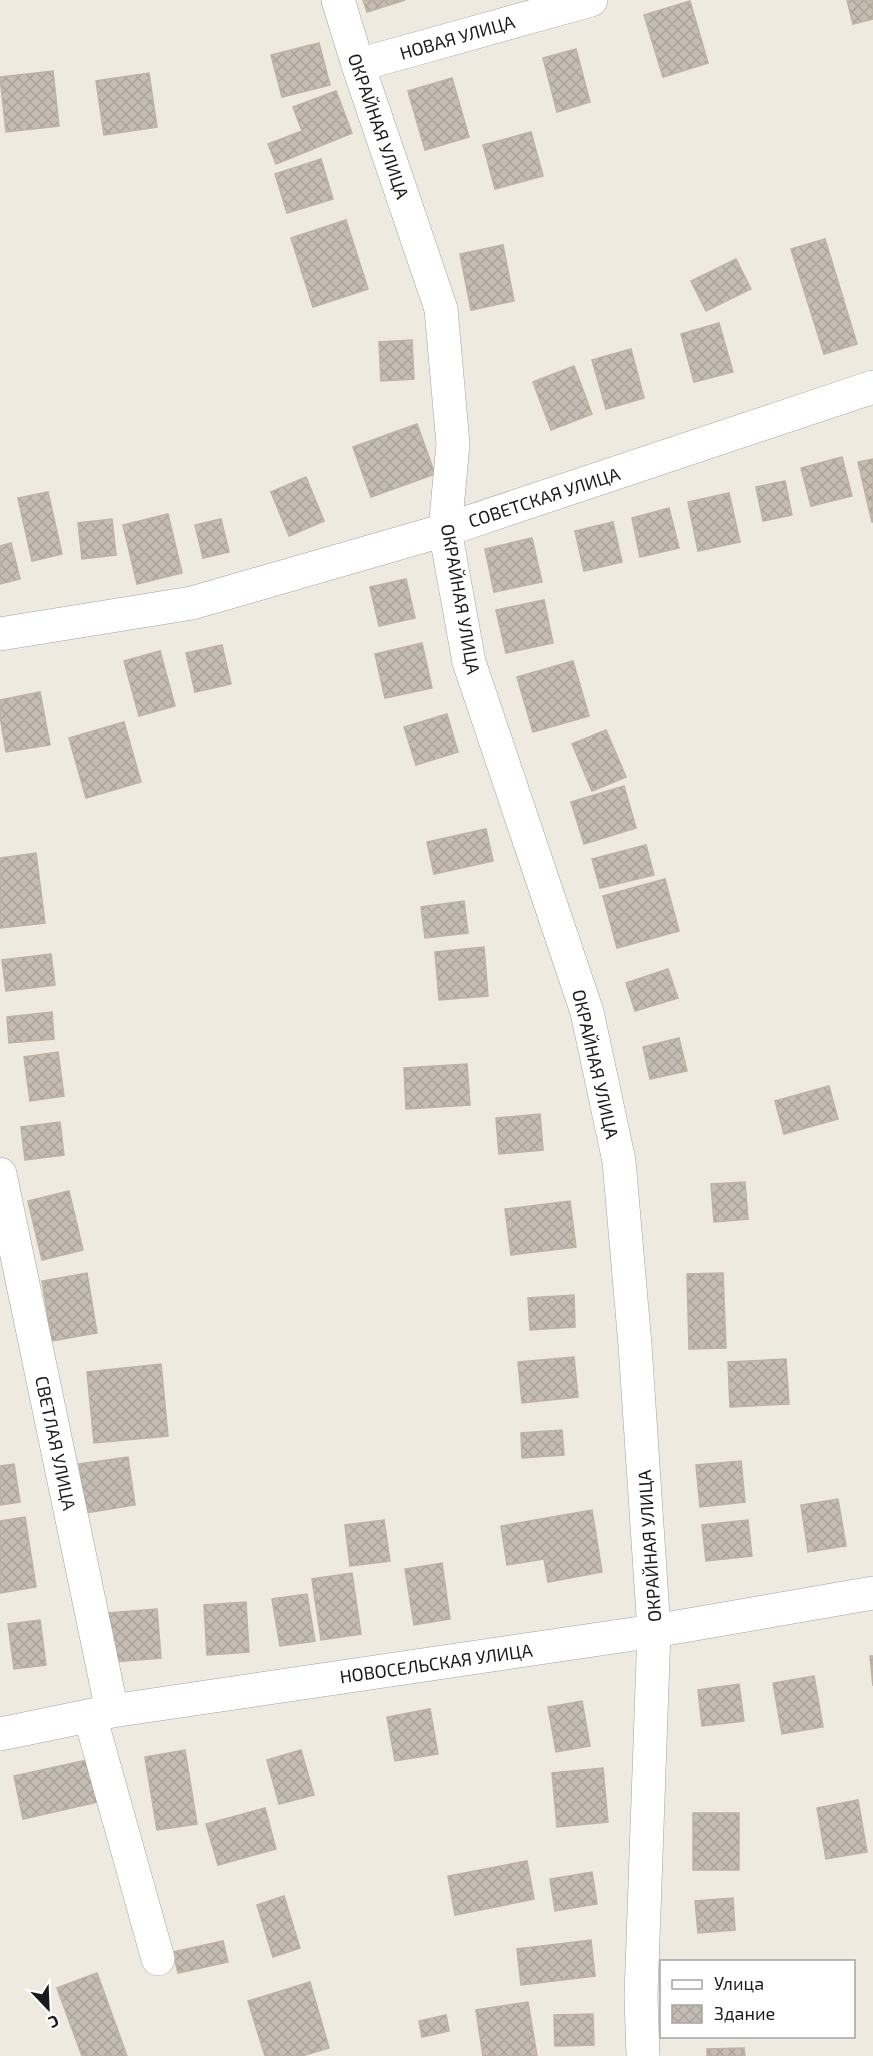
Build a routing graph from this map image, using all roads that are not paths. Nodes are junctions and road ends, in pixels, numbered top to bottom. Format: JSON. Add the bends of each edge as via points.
{"nodes":[{"id":1,"x":338,"y":0,"type":"edge"},
{"id":2,"x":591,"y":0,"type":"edge"},
{"id":3,"x":358,"y":65,"type":"junction"},
{"id":4,"x":873,"y":387,"type":"edge"},
{"id":5,"x":445,"y":530,"type":"junction"},
{"id":6,"x":0,"y":634,"type":"edge"},
{"id":7,"x":0,"y":1174,"type":"edge"},
{"id":8,"x":873,"y":1593,"type":"edge"},
{"id":9,"x":654,"y":1631,"type":"junction"},
{"id":10,"x":101,"y":1714,"type":"junction"},
{"id":11,"x":0,"y":1734,"type":"edge"},
{"id":12,"x":158,"y":1959,"type":"dead end"},
{"id":13,"x":643,"y":2056,"type":"edge"}],
"edges":[{"from":1,"to":3,"type":"street","name":"ОКРАЙНАЯ УЛИЦА"},
{"from":2,"to":3,"type":"street","name":"НОВАЯ УЛИЦА"},
{"from":3,"to":5,"type":"street","name":"ОКРАЙНАЯ УЛИЦА","via":[[441,309],[453,444]]},
{"from":4,"to":5,"type":"street","name":"СОВЕТСКАЯ УЛИЦА"},
{"from":5,"to":6,"type":"street","name":"СОВЕТСКАЯ УЛИЦА","via":[[192,603]]},
{"from":5,"to":9,"type":"street","name":"ОКРАЙНАЯ УЛИЦА","via":[[469,662],[587,1012],[619,1161],[636,1345]]},
{"from":7,"to":10,"type":"street","name":"СВЕТЛАЯ УЛИЦА"},
{"from":8,"to":9,"type":"street","name":"НОВОСЕЛЬСКАЯ УЛИЦА"},
{"from":9,"to":10,"type":"street","name":"НОВОСЕЛЬСКАЯ УЛИЦА"},
{"from":9,"to":13,"type":"street","name":"ОКРАЙНАЯ УЛИЦА","via":[[640,1996]]},
{"from":10,"to":11,"type":"street","name":"НОВОСЕЛЬСКАЯ УЛИЦА"},
{"from":10,"to":12,"type":"street","name":"СВЕТЛАЯ УЛИЦА"}]}
